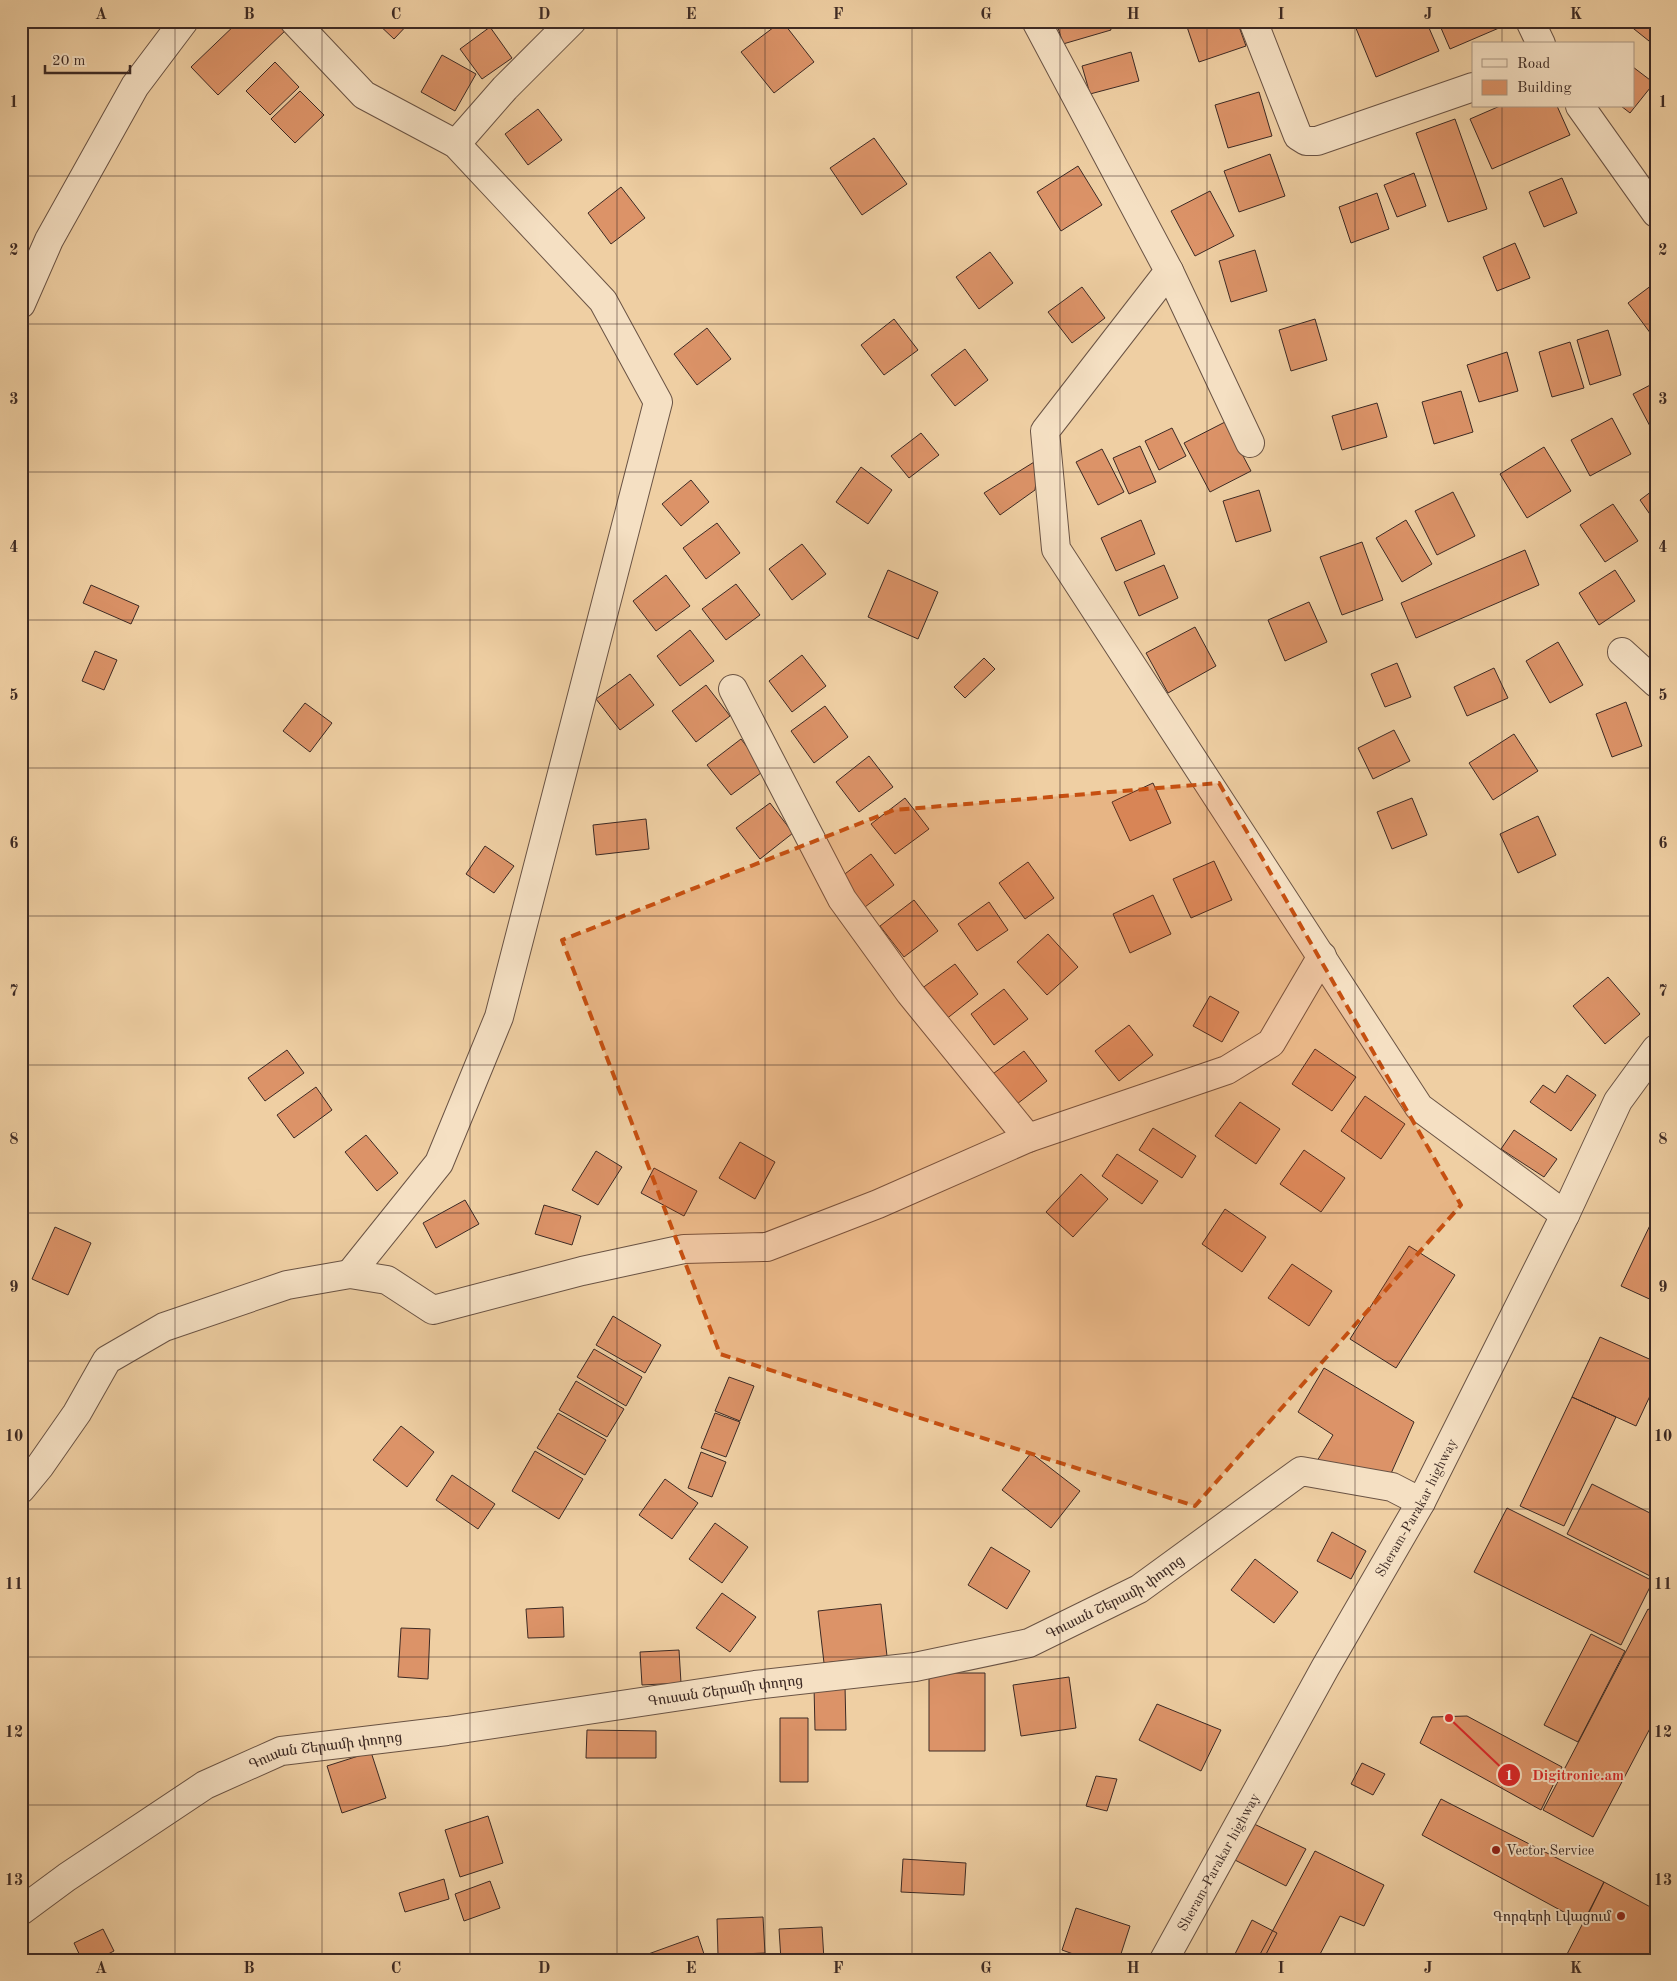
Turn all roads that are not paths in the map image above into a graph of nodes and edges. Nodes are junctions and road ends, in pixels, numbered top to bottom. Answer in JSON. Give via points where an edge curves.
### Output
{"nodes":[{"id":1,"x":184,"y":21,"type":"edge"},
{"id":2,"x":294,"y":21,"type":"edge"},
{"id":3,"x":572,"y":21,"type":"edge"},
{"id":4,"x":1036,"y":21,"type":"edge"},
{"id":5,"x":1253,"y":21,"type":"edge"},
{"id":6,"x":1530,"y":21,"type":"edge"},
{"id":7,"x":1539,"y":42,"type":"edge"},
{"id":8,"x":1472,"y":87,"type":"edge"},
{"id":9,"x":1582,"y":108,"type":"edge"},
{"id":10,"x":456,"y":144,"type":"junction"},
{"id":11,"x":1644,"y":178,"type":"edge"},
{"id":12,"x":1656,"y":214,"type":"edge"},
{"id":13,"x":1169,"y":271,"type":"junction"},
{"id":14,"x":21,"y":304,"type":"edge"},
{"id":15,"x":1250,"y":443,"type":"dead end"},
{"id":16,"x":1622,"y":652,"type":"dead end"},
{"id":17,"x":1656,"y":683,"type":"edge"},
{"id":18,"x":733,"y":689,"type":"dead end"},
{"id":19,"x":1322,"y":956,"type":"junction"},
{"id":20,"x":1656,"y":1049,"type":"edge"},
{"id":21,"x":1028,"y":1138,"type":"junction"},
{"id":22,"x":1565,"y":1215,"type":"junction"},
{"id":23,"x":350,"y":1274,"type":"junction"},
{"id":24,"x":21,"y":1489,"type":"edge"},
{"id":25,"x":1421,"y":1502,"type":"junction"},
{"id":26,"x":21,"y":1911,"type":"edge"},
{"id":27,"x":1164,"y":1960,"type":"edge"}],
"edges":[{"from":1,"to":14,"type":"street","via":[[135,86],[49,240]]},
{"from":2,"to":10,"type":"street","via":[[364,95]]},
{"from":3,"to":10,"type":"street","via":[[505,88]]},
{"from":4,"to":13,"type":"street"},
{"from":5,"to":8,"type":"street","via":[[1298,136],[1306,141],[1317,141]]},
{"from":6,"to":7,"type":"street"},
{"from":9,"to":11,"type":"street"},
{"from":10,"to":23,"type":"street","via":[[603,301],[658,402],[499,1017],[439,1163]]},
{"from":11,"to":12,"type":"street"},
{"from":13,"to":15,"type":"street"},
{"from":13,"to":19,"type":"street","via":[[1045,430],[1056,549]]},
{"from":16,"to":17,"type":"street"},
{"from":18,"to":21,"type":"street","via":[[842,899],[910,993]]},
{"from":19,"to":21,"type":"street","via":[[1271,1043],[1226,1070]]},
{"from":19,"to":22,"type":"street","via":[[1419,1107]]},
{"from":20,"to":22,"type":"street","name":"Sheram-Parakar highway","via":[[1618,1101]]},
{"from":21,"to":23,"type":"street","via":[[878,1204],[768,1247],[684,1249],[582,1271],[433,1310],[387,1280]]},
{"from":22,"to":25,"type":"street","name":"Sheram-Parakar highway"},
{"from":23,"to":24,"type":"street","via":[[287,1285],[164,1327],[107,1360],[77,1413]]},
{"from":25,"to":26,"type":"street","name":"Գուսան Շերամի փողոց","via":[[1392,1487],[1301,1471],[1140,1589],[1029,1643],[915,1667],[748,1686],[447,1731],[281,1751],[205,1785]]},
{"from":25,"to":27,"type":"street","name":"Sheram-Parakar highway"}]}
